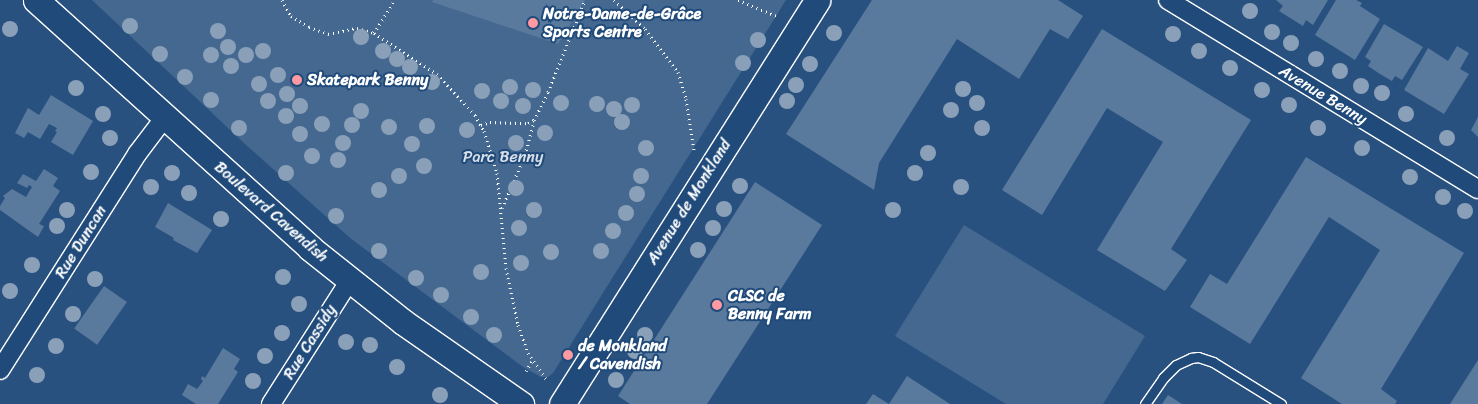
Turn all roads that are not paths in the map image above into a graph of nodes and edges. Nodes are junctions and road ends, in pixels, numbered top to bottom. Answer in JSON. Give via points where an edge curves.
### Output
{"nodes":[{"id":1,"x":36,"y":0,"type":"edge"},
{"id":2,"x":817,"y":0,"type":"edge"},
{"id":3,"x":1168,"y":0,"type":"edge"},
{"id":4,"x":165,"y":117,"type":"junction"},
{"id":5,"x":1478,"y":189,"type":"edge"},
{"id":6,"x":350,"y":280,"type":"junction"},
{"id":7,"x":0,"y":370,"type":"edge"},
{"id":8,"x":271,"y":404,"type":"edge"},
{"id":9,"x":521,"y":404,"type":"edge"},
{"id":10,"x":562,"y":404,"type":"edge"},
{"id":11,"x":1145,"y":404,"type":"edge"},
{"id":12,"x":1282,"y":404,"type":"edge"}],
"edges":[{"from":1,"to":4,"type":"main road","name":"Boulevard Cavendish"},
{"from":2,"to":10,"type":"main road","name":"Avenue de Monkland"},
{"from":3,"to":5,"type":"street","name":"Avenue Benny"},
{"from":4,"to":6,"type":"main road","name":"Boulevard Cavendish","via":[[287,228]]},
{"from":4,"to":7,"type":"street","name":"Rue Duncan","via":[[136,154]]},
{"from":6,"to":8,"type":"street","name":"Rue Cassidy"},
{"from":6,"to":9,"type":"main road","name":"Boulevard Cavendish","via":[[403,322]]},
{"from":11,"to":12,"type":"lane","via":[[1176,365],[1198,357],[1213,362]]}]}
